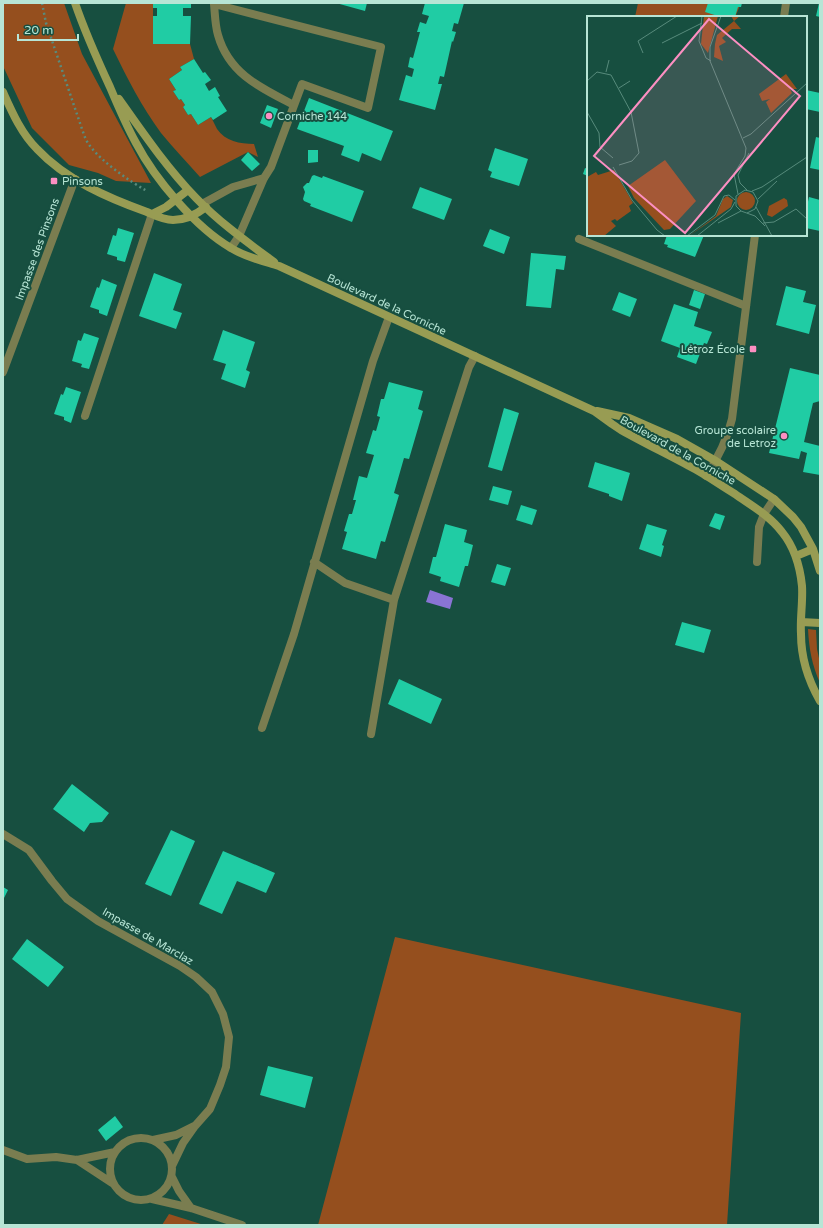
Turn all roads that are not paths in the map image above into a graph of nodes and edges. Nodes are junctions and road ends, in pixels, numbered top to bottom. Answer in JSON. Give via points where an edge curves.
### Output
{"nodes":[{"id":1,"x":75,"y":3,"type":"edge"},
{"id":2,"x":786,"y":3,"type":"edge"},
{"id":3,"x":784,"y":16,"type":"edge"},
{"id":4,"x":108,"y":84,"type":"junction"},
{"id":5,"x":3,"y":92,"type":"edge"},
{"id":6,"x":294,"y":105,"type":"junction"},
{"id":7,"x":264,"y":178,"type":"junction"},
{"id":8,"x":75,"y":179,"type":"junction"},
{"id":9,"x":188,"y":190,"type":"junction"},
{"id":10,"x":176,"y":200,"type":"junction"},
{"id":11,"x":204,"y":206,"type":"junction"},
{"id":12,"x":152,"y":214,"type":"junction"},
{"id":13,"x":191,"y":216,"type":"junction"},
{"id":14,"x":239,"y":236,"type":"junction"},
{"id":15,"x":755,"y":236,"type":"edge"},
{"id":16,"x":579,"y":240,"type":"dead end"},
{"id":17,"x":231,"y":248,"type":"junction"},
{"id":18,"x":279,"y":266,"type":"junction"},
{"id":19,"x":746,"y":306,"type":"junction"},
{"id":20,"x":389,"y":317,"type":"junction"},
{"id":21,"x":475,"y":356,"type":"junction"},
{"id":22,"x":3,"y":372,"type":"edge"},
{"id":23,"x":594,"y":411,"type":"junction"},
{"id":24,"x":85,"y":416,"type":"dead end"},
{"id":25,"x":716,"y":461,"type":"junction"},
{"id":26,"x":706,"y":476,"type":"junction"},
{"id":27,"x":774,"y":499,"type":"junction"},
{"id":28,"x":764,"y":514,"type":"junction"},
{"id":29,"x":816,"y":548,"type":"edge"},
{"id":30,"x":796,"y":556,"type":"junction"},
{"id":31,"x":314,"y":562,"type":"junction"},
{"id":32,"x":757,"y":562,"type":"dead end"},
{"id":33,"x":820,"y":571,"type":"edge"},
{"id":34,"x":394,"y":600,"type":"junction"},
{"id":35,"x":801,"y":622,"type":"junction"},
{"id":36,"x":820,"y":624,"type":"edge"},
{"id":37,"x":820,"y":701,"type":"edge"},
{"id":38,"x":262,"y":728,"type":"dead end"},
{"id":39,"x":371,"y":734,"type":"dead end"},
{"id":40,"x":3,"y":834,"type":"edge"},
{"id":41,"x":195,"y":1126,"type":"junction"},
{"id":42,"x":153,"y":1140,"type":"junction"},
{"id":43,"x":3,"y":1150,"type":"edge"},
{"id":44,"x":115,"y":1152,"type":"junction"},
{"id":45,"x":77,"y":1160,"type":"junction"},
{"id":46,"x":172,"y":1166,"type":"junction"},
{"id":47,"x":172,"y":1177,"type":"junction"},
{"id":48,"x":112,"y":1183,"type":"junction"},
{"id":49,"x":152,"y":1199,"type":"junction"},
{"id":50,"x":191,"y":1208,"type":"junction"},
{"id":51,"x":242,"y":1225,"type":"edge"}],
"edges":[{"from":1,"to":4,"type":"street","name":"Boulevard de la Corniche"},
{"from":2,"to":3,"type":"street"},
{"from":4,"to":9,"type":"street","name":"Boulevard de la Corniche"},
{"from":4,"to":10,"type":"street","name":"Boulevard de la Corniche","via":[[140,150]]},
{"from":5,"to":8,"type":"street","via":[[17,122],[36,148]]},
{"from":6,"to":6,"type":"street","via":[[302,84],[368,108],[381,47],[214,4],[217,33],[224,52],[235,67],[250,81]]},
{"from":6,"to":7,"type":"street","via":[[271,167]]},
{"from":7,"to":11,"type":"street","via":[[232,187]]},
{"from":7,"to":14,"type":"street"},
{"from":8,"to":12,"type":"street"},
{"from":8,"to":22,"type":"street","name":"Impasse des Pinsons"},
{"from":9,"to":10,"type":"street"},
{"from":9,"to":11,"type":"street","name":"Boulevard de la Corniche"},
{"from":10,"to":12,"type":"street"},
{"from":10,"to":13,"type":"street","name":"Boulevard de la Corniche"},
{"from":11,"to":13,"type":"street"},
{"from":11,"to":14,"type":"street","name":"Boulevard de la Corniche"},
{"from":12,"to":13,"type":"street","via":[[174,220]]},
{"from":12,"to":24,"type":"street"},
{"from":13,"to":17,"type":"street","name":"Boulevard de la Corniche"},
{"from":14,"to":17,"type":"street"},
{"from":14,"to":18,"type":"street","name":"Boulevard de la Corniche"},
{"from":15,"to":19,"type":"street"},
{"from":16,"to":19,"type":"street"},
{"from":17,"to":18,"type":"street","name":"Boulevard de la Corniche"},
{"from":18,"to":20,"type":"street","name":"Boulevard de la Corniche"},
{"from":19,"to":25,"type":"street","via":[[732,419],[728,436]]},
{"from":20,"to":21,"type":"street","name":"Boulevard de la Corniche"},
{"from":20,"to":31,"type":"street","via":[[373,361]]},
{"from":21,"to":23,"type":"street","name":"Boulevard de la Corniche"},
{"from":21,"to":34,"type":"street"},
{"from":23,"to":25,"type":"street","name":"Boulevard de la Corniche","via":[[636,421]]},
{"from":23,"to":26,"type":"street","name":"Boulevard de la Corniche","via":[[622,430]]},
{"from":25,"to":26,"type":"street"},
{"from":25,"to":27,"type":"street","name":"Boulevard de la Corniche"},
{"from":26,"to":28,"type":"street","name":"Boulevard de la Corniche"},
{"from":27,"to":28,"type":"street"},
{"from":27,"to":29,"type":"street","name":"Boulevard de la Corniche","via":[[793,517]]},
{"from":28,"to":30,"type":"street","name":"Boulevard de la Corniche","via":[[783,533]]},
{"from":28,"to":32,"type":"street","via":[[759,527]]},
{"from":29,"to":30,"type":"street"},
{"from":29,"to":33,"type":"street","name":"Boulevard de la Corniche"},
{"from":30,"to":35,"type":"street","name":"Boulevard de la Corniche","via":[[801,574]]},
{"from":31,"to":34,"type":"street","via":[[345,583]]},
{"from":31,"to":38,"type":"street","via":[[294,634]]},
{"from":34,"to":39,"type":"street"},
{"from":35,"to":36,"type":"street"},
{"from":35,"to":37,"type":"street","name":"Boulevard de la Corniche","via":[[804,662]]},
{"from":40,"to":41,"type":"street","name":"Impasse de Marclaz","via":[[29,850],[67,899],[98,921],[180,966],[212,992],[223,1014],[229,1037],[226,1067],[210,1109]]},
{"from":41,"to":42,"type":"street","name":"Impasse de Marclaz","via":[[176,1135]]},
{"from":41,"to":46,"type":"street","name":"Impasse de Marclaz"},
{"from":42,"to":44,"type":"street","name":"Impasse de Marclaz","via":[[132,1139],[122,1144]]},
{"from":42,"to":46,"type":"street","name":"Impasse de Marclaz","via":[[168,1153]]},
{"from":43,"to":45,"type":"street","name":"Impasse de Marclaz","via":[[27,1159],[56,1157]]},
{"from":44,"to":45,"type":"street","name":"Impasse de Marclaz"},
{"from":44,"to":48,"type":"street","via":[[110,1162],[109,1174]]},
{"from":45,"to":48,"type":"street","name":"Impasse de Marclaz"},
{"from":46,"to":47,"type":"street","name":"Impasse de Marclaz"},
{"from":47,"to":49,"type":"street","via":[[161,1194]]},
{"from":47,"to":50,"type":"street","name":"Impasse de Marclaz"},
{"from":48,"to":49,"type":"street","name":"Impasse de Marclaz","via":[[129,1199]]},
{"from":49,"to":50,"type":"street","name":"Impasse de Marclaz"},
{"from":50,"to":51,"type":"street","name":"Impasse de Marclaz"}]}
